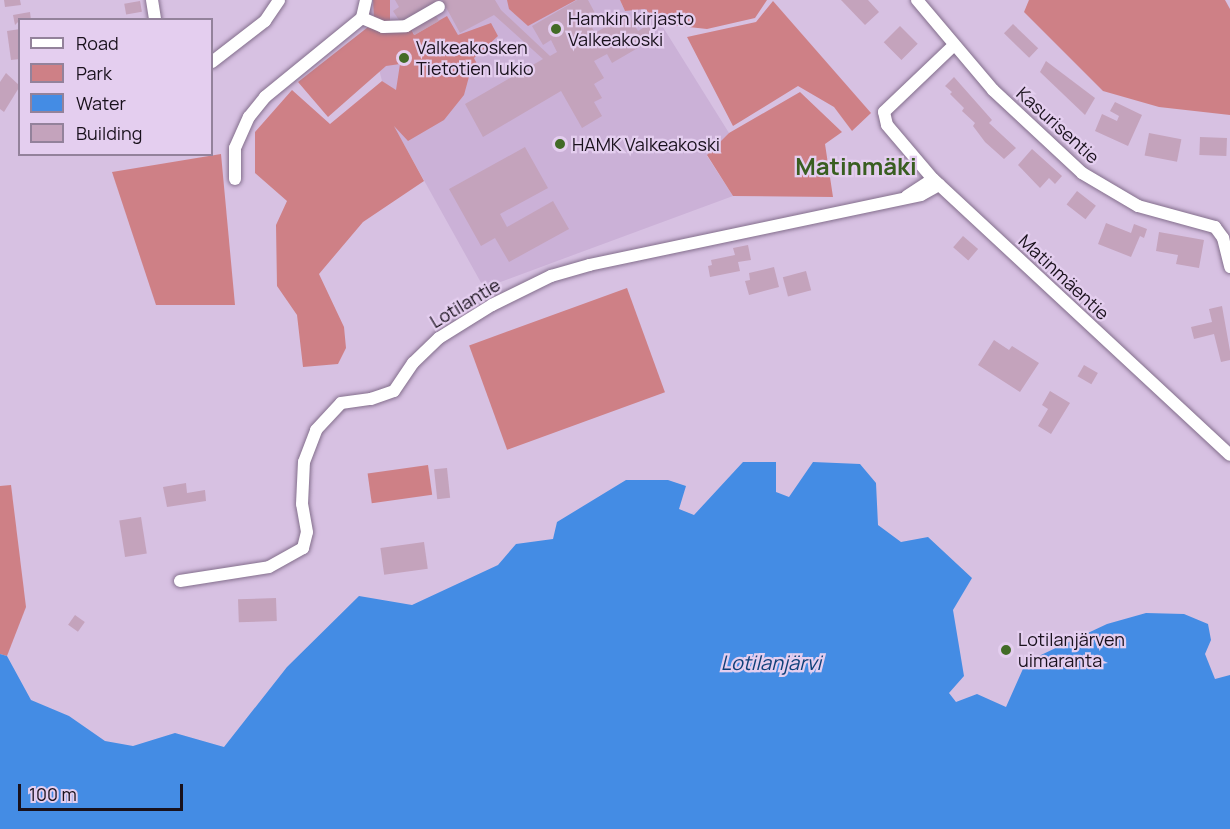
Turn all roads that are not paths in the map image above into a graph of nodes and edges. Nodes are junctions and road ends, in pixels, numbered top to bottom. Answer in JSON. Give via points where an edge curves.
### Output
{"nodes":[{"id":1,"x":152,"y":0,"type":"edge"},
{"id":2,"x":279,"y":0,"type":"edge"},
{"id":3,"x":366,"y":0,"type":"edge"},
{"id":4,"x":916,"y":0,"type":"edge"},
{"id":5,"x":439,"y":7,"type":"dead end"},
{"id":6,"x":154,"y":18,"type":"edge"},
{"id":7,"x":362,"y":18,"type":"junction"},
{"id":8,"x":952,"y":47,"type":"junction"},
{"id":9,"x":213,"y":61,"type":"edge"},
{"id":10,"x":236,"y":179,"type":"dead end"},
{"id":11,"x":936,"y":182,"type":"junction"},
{"id":12,"x":1230,"y":267,"type":"edge"},
{"id":13,"x":1230,"y":455,"type":"edge"},
{"id":14,"x":180,"y":581,"type":"dead end"}],
"edges":[{"from":1,"to":6,"type":"street"},
{"from":2,"to":9,"type":"street","via":[[265,21]]},
{"from":3,"to":7,"type":"street"},
{"from":4,"to":8,"type":"street","name":"Kasurisentie"},
{"from":5,"to":7,"type":"street","via":[[406,26],[382,27]]},
{"from":7,"to":10,"type":"street","via":[[265,97],[249,117],[235,148]]},
{"from":8,"to":11,"type":"street","name":"Matinmäentie","via":[[882,118]]},
{"from":8,"to":12,"type":"street","name":"Kasurisentie","via":[[993,90],[1099,186],[1138,206],[1210,225],[1223,238]]},
{"from":11,"to":13,"type":"street","name":"Matinmäentie"},
{"from":11,"to":14,"type":"street","name":"Lotilantie","via":[[932,192],[589,265],[551,276],[492,305],[439,338],[413,363],[394,391],[341,403],[316,430],[304,462],[302,504],[307,532],[303,548],[269,567]]}]}
